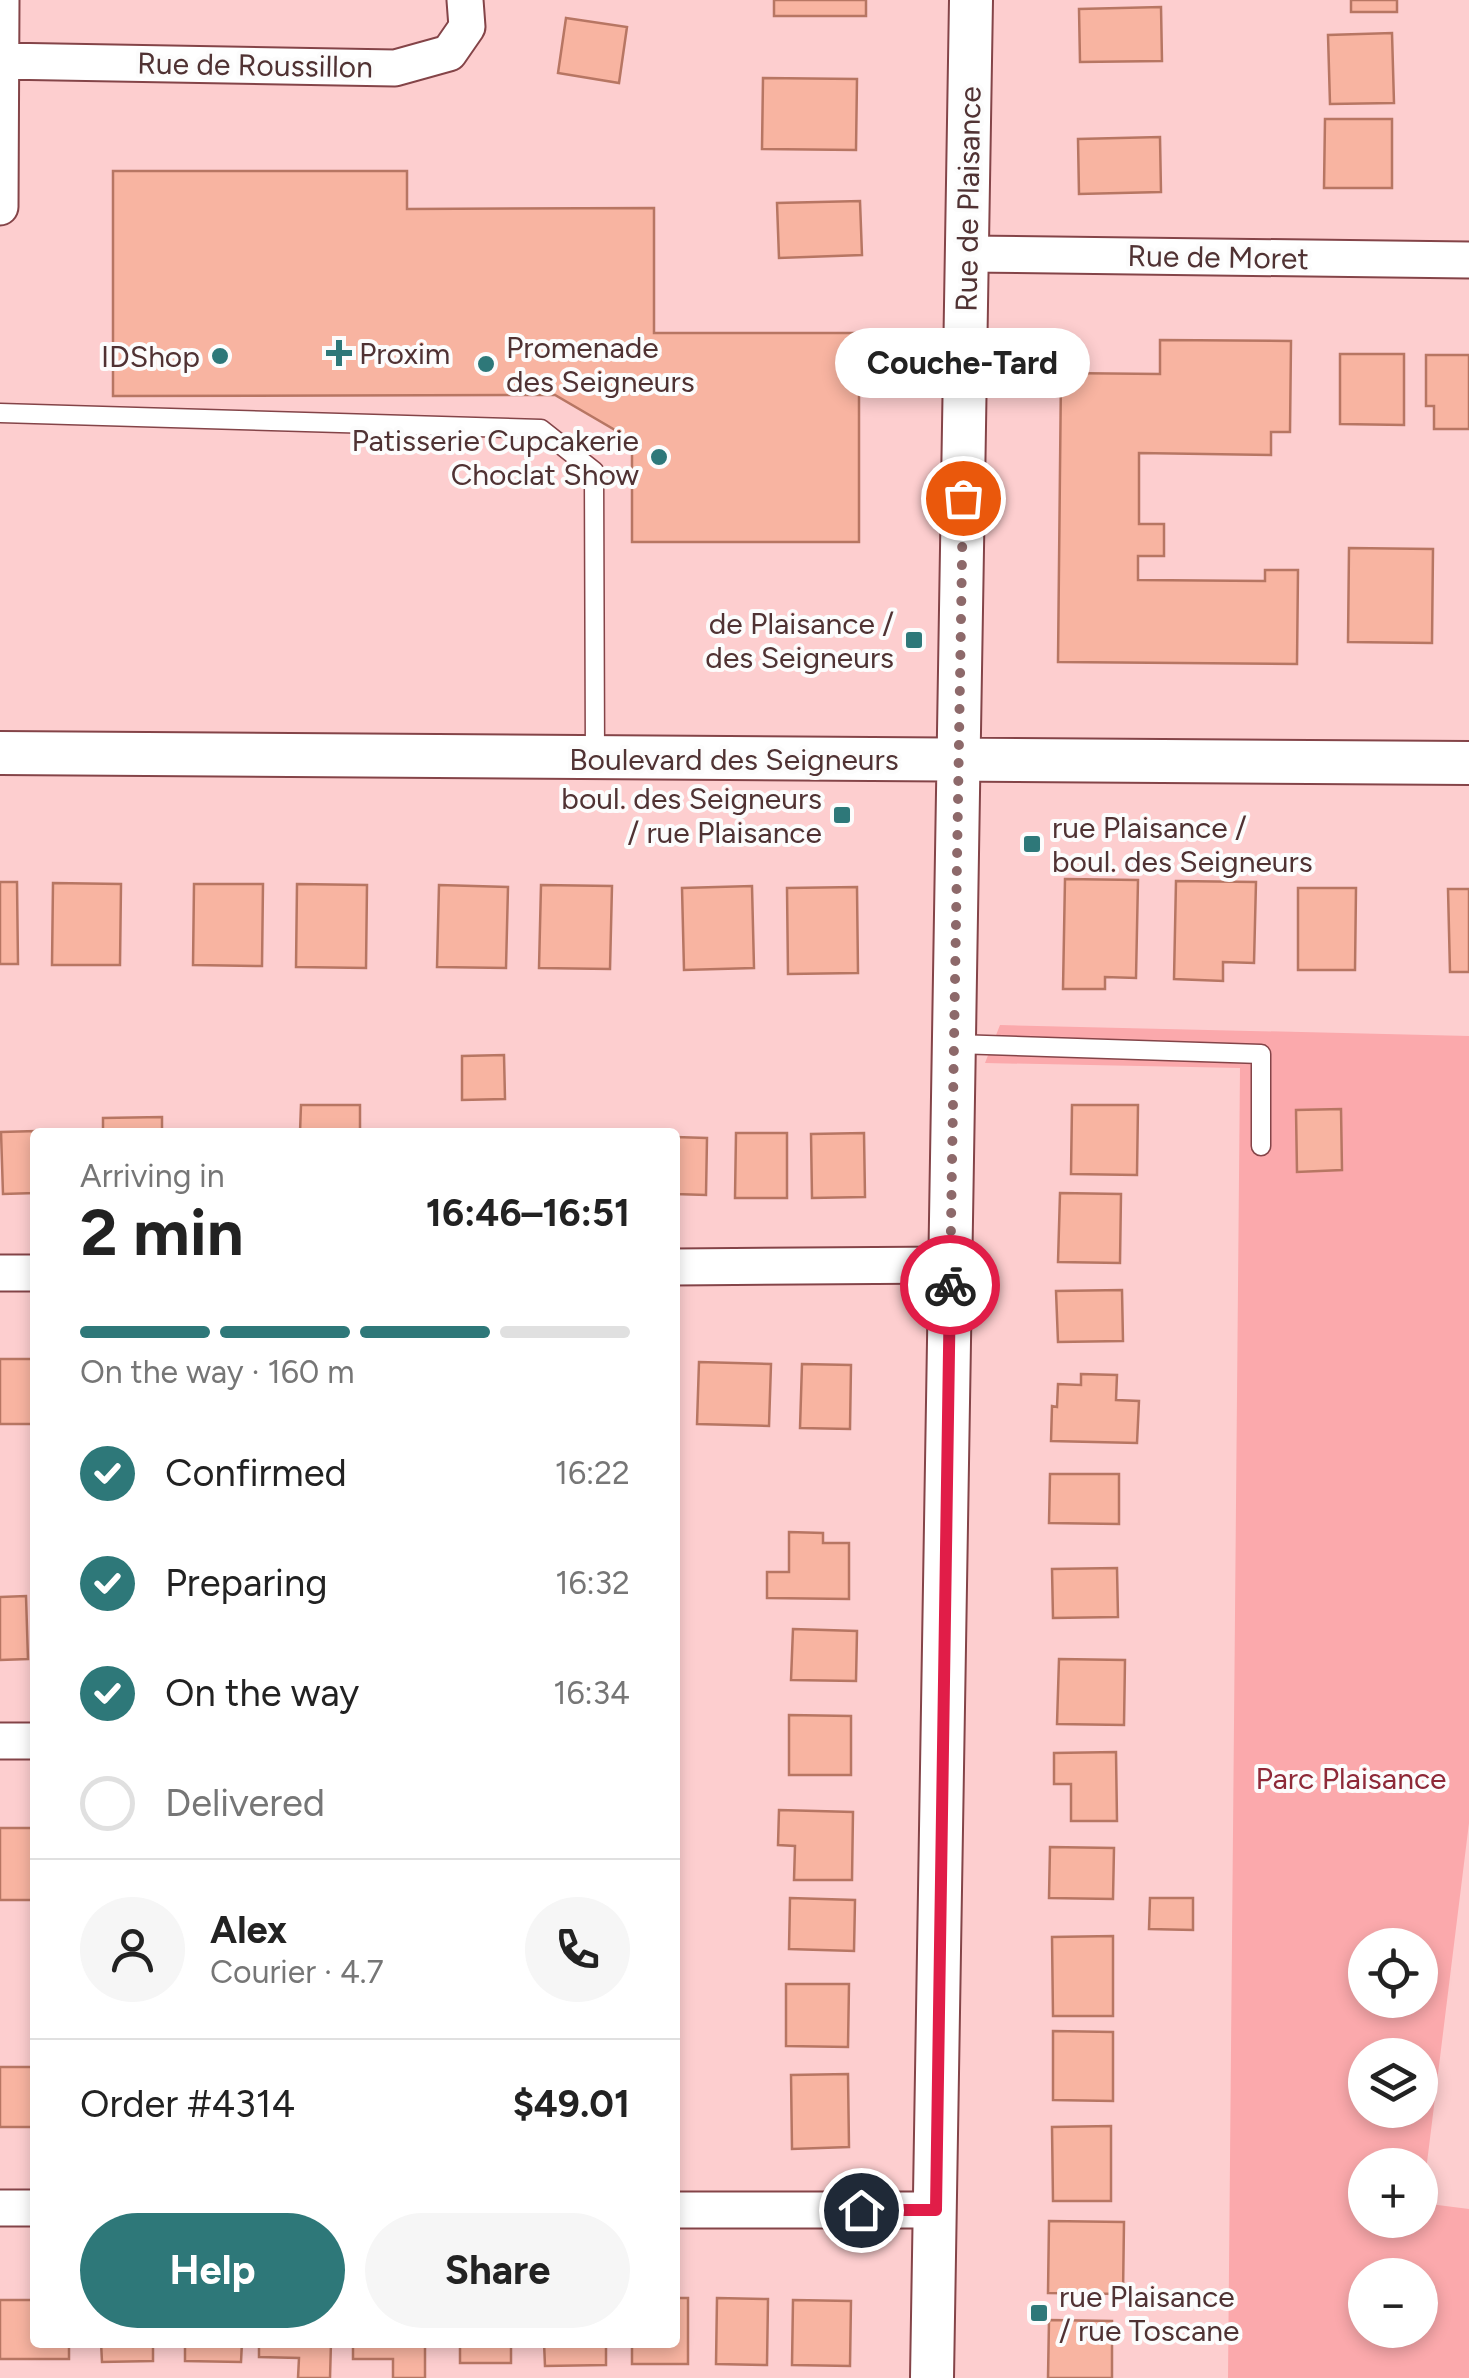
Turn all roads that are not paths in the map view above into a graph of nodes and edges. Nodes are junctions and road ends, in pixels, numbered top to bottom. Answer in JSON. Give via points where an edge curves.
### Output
{"nodes":[{"id":1,"x":1,"y":0,"type":"edge"},
{"id":2,"x":465,"y":0,"type":"edge"},
{"id":3,"x":971,"y":0,"type":"edge"},
{"id":4,"x":1,"y":62,"type":"edge"},
{"id":5,"x":0,"y":208,"type":"edge"},
{"id":6,"x":966,"y":254,"type":"junction"},
{"id":7,"x":1469,"y":260,"type":"edge"},
{"id":8,"x":0,"y":413,"type":"edge"},
{"id":9,"x":0,"y":753,"type":"edge"},
{"id":10,"x":595,"y":758,"type":"junction"},
{"id":11,"x":959,"y":761,"type":"junction"},
{"id":12,"x":1469,"y":763,"type":"edge"},
{"id":13,"x":954,"y":1044,"type":"junction"},
{"id":14,"x":1261,"y":1146,"type":"dead end"},
{"id":15,"x":951,"y":1265,"type":"junction"},
{"id":16,"x":680,"y":1268,"type":"edge"},
{"id":17,"x":30,"y":1272,"type":"edge"},
{"id":18,"x":0,"y":1273,"type":"edge"},
{"id":19,"x":0,"y":1741,"type":"edge"},
{"id":20,"x":30,"y":1741,"type":"edge"},
{"id":21,"x":0,"y":2208,"type":"edge"},
{"id":22,"x":30,"y":2208,"type":"edge"},
{"id":23,"x":680,"y":2210,"type":"edge"},
{"id":24,"x":936,"y":2210,"type":"junction"},
{"id":25,"x":932,"y":2378,"type":"edge"}],
"edges":[{"from":1,"to":4,"type":"street"},
{"from":2,"to":4,"type":"street","name":"Rue de Roussillon","via":[[467,26],[450,52],[395,68]]},
{"from":3,"to":6,"type":"street","name":"Rue de Plaisance"},
{"from":4,"to":5,"type":"street"},
{"from":6,"to":7,"type":"street","name":"Rue de Moret"},
{"from":6,"to":11,"type":"street","name":"Rue de Plaisance"},
{"from":8,"to":10,"type":"lane","via":[[541,429],[594,471]]},
{"from":9,"to":10,"type":"street","name":"Boulevard des Seigneurs"},
{"from":10,"to":11,"type":"street","name":"Boulevard des Seigneurs"},
{"from":11,"to":12,"type":"street","name":"Boulevard des Seigneurs"},
{"from":11,"to":13,"type":"street","name":"Rue de Plaisance"},
{"from":13,"to":14,"type":"lane","via":[[1261,1054]]},
{"from":13,"to":15,"type":"street","name":"Rue de Plaisance"},
{"from":15,"to":16,"type":"street"},
{"from":15,"to":24,"type":"street","name":"Rue de Plaisance"},
{"from":17,"to":18,"type":"street"},
{"from":19,"to":20,"type":"street"},
{"from":21,"to":22,"type":"street"},
{"from":23,"to":24,"type":"street"},
{"from":24,"to":25,"type":"street","name":"Rue de Plaisance"}]}
